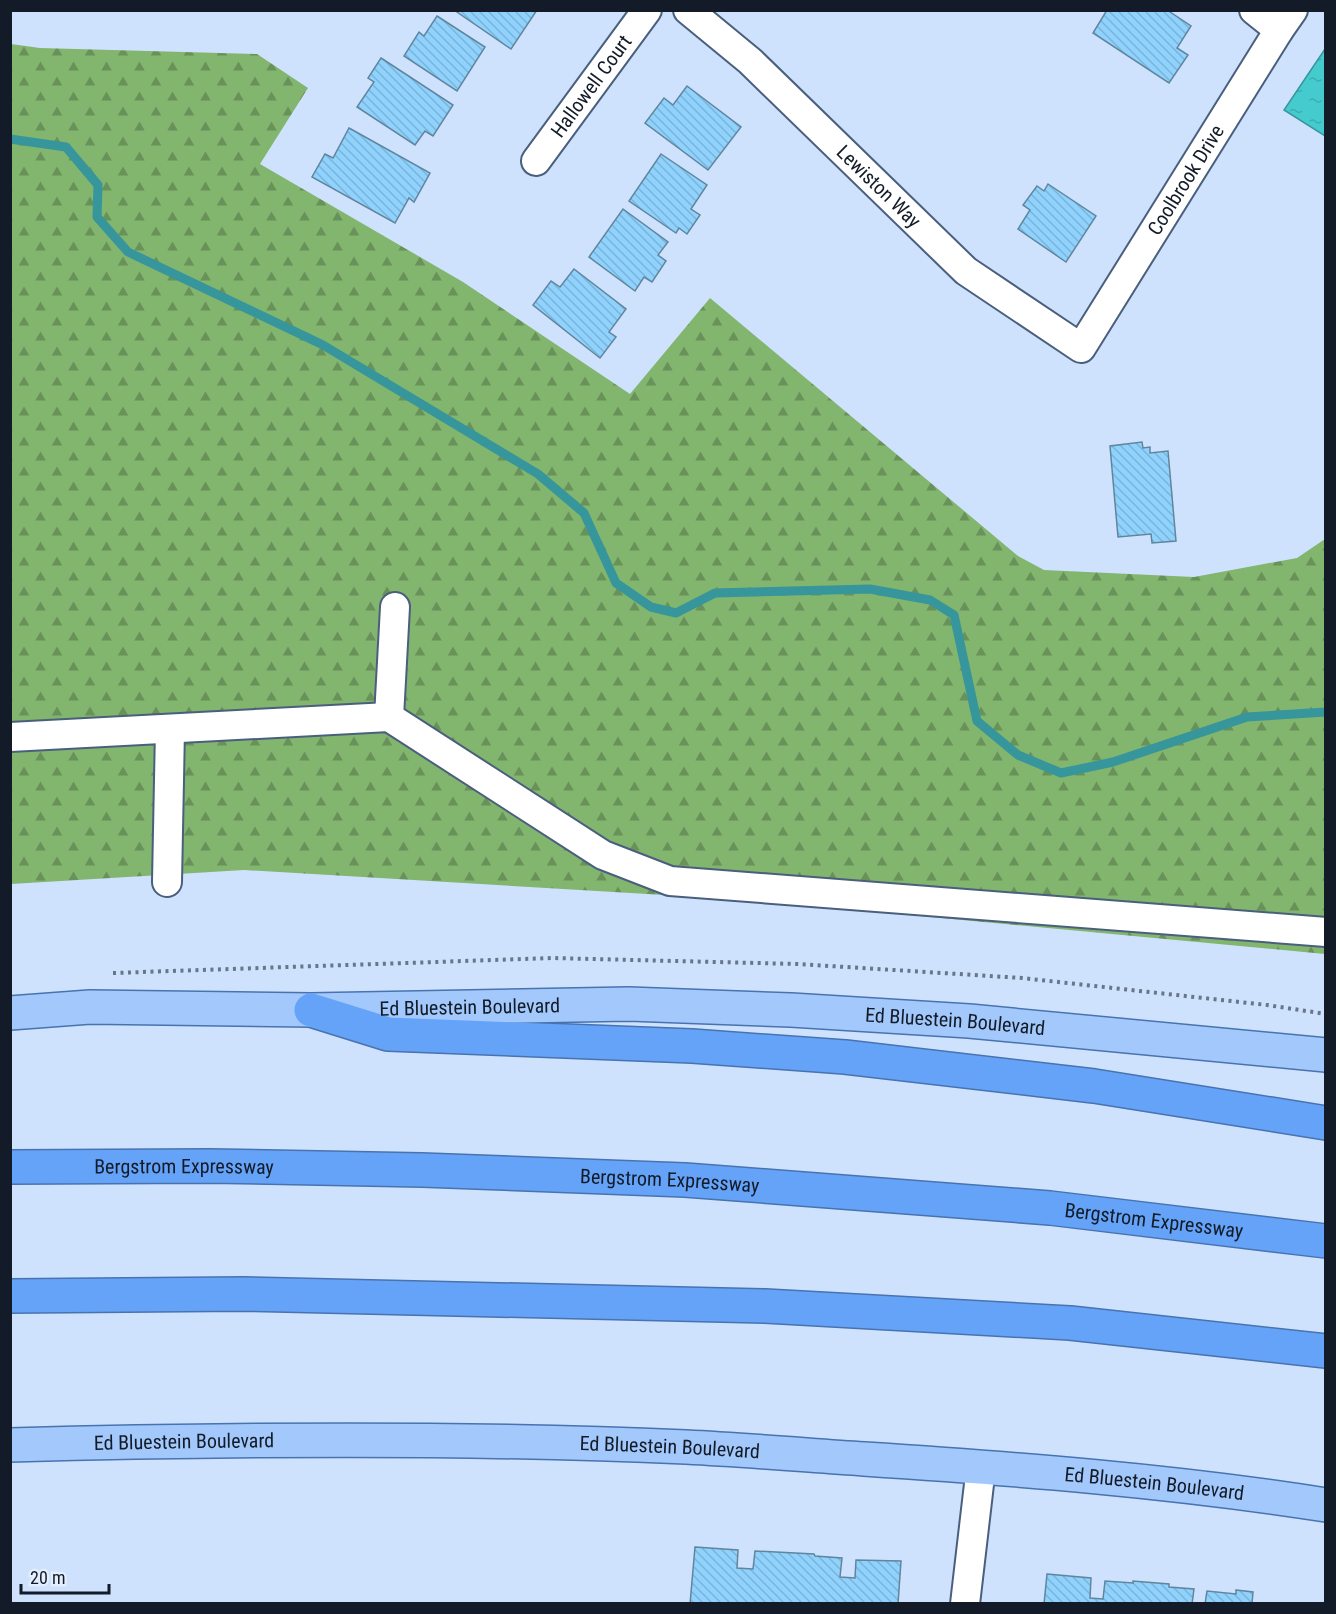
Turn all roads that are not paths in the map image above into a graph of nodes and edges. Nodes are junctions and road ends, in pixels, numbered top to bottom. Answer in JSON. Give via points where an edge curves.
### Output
{"nodes":[{"id":1,"x":647,"y":10,"type":"edge"},
{"id":2,"x":688,"y":10,"type":"edge"},
{"id":3,"x":1254,"y":10,"type":"edge"},
{"id":4,"x":1286,"y":20,"type":"edge"},
{"id":5,"x":536,"y":161,"type":"dead end"},
{"id":6,"x":1081,"y":348,"type":"joint"},
{"id":7,"x":395,"y":607,"type":"dead end"},
{"id":8,"x":389,"y":717,"type":"junction"},
{"id":9,"x":170,"y":729,"type":"junction"},
{"id":10,"x":10,"y":737,"type":"edge"},
{"id":11,"x":167,"y":882,"type":"dead end"},
{"id":12,"x":1326,"y":932,"type":"edge"},
{"id":13,"x":311,"y":1010,"type":"junction"},
{"id":14,"x":10,"y":1013,"type":"edge"},
{"id":15,"x":1326,"y":1055,"type":"edge"},
{"id":16,"x":1326,"y":1123,"type":"edge"},
{"id":17,"x":10,"y":1167,"type":"edge"},
{"id":18,"x":1326,"y":1241,"type":"edge"},
{"id":19,"x":10,"y":1296,"type":"edge"},
{"id":20,"x":1326,"y":1351,"type":"edge"},
{"id":21,"x":10,"y":1446,"type":"edge"},
{"id":22,"x":981,"y":1467,"type":"junction"},
{"id":23,"x":1326,"y":1505,"type":"edge"},
{"id":24,"x":966,"y":1604,"type":"edge"}],
"edges":[{"from":1,"to":5,"type":"street","name":"Hallowell Court"},
{"from":2,"to":6,"type":"street","name":"Lewiston Way","via":[[750,61],[966,271]]},
{"from":3,"to":4,"type":"street"},
{"from":4,"to":6,"type":"street","name":"Coolbrook Drive"},
{"from":7,"to":8,"type":"street"},
{"from":8,"to":9,"type":"street"},
{"from":8,"to":12,"type":"street","via":[[603,855],[670,881]]},
{"from":9,"to":10,"type":"street"},
{"from":9,"to":11,"type":"street"},
{"from":13,"to":14,"type":"main road","name":"Ed Bluestein Boulevard","via":[[90,1007]]},
{"from":13,"to":15,"type":"main road","name":"Ed Bluestein Boulevard","via":[[629,1004],[791,1011],[969,1021]]},
{"from":13,"to":16,"type":"highway","via":[[388,1034],[692,1046],[845,1057],[1094,1086]]},
{"from":17,"to":18,"type":"highway","name":"Bergstrom Expressway","via":[[423,1170],[685,1180],[1050,1208]]},
{"from":19,"to":20,"type":"highway","via":[[243,1294],[765,1306],[1070,1323]]},
{"from":21,"to":22,"type":"main road","name":"Ed Bluestein Boulevard","via":[[199,1440],[418,1440],[687,1447]]},
{"from":22,"to":23,"type":"main road","name":"Ed Bluestein Boulevard","via":[[1257,1494]]},
{"from":22,"to":24,"type":"street"}]}
